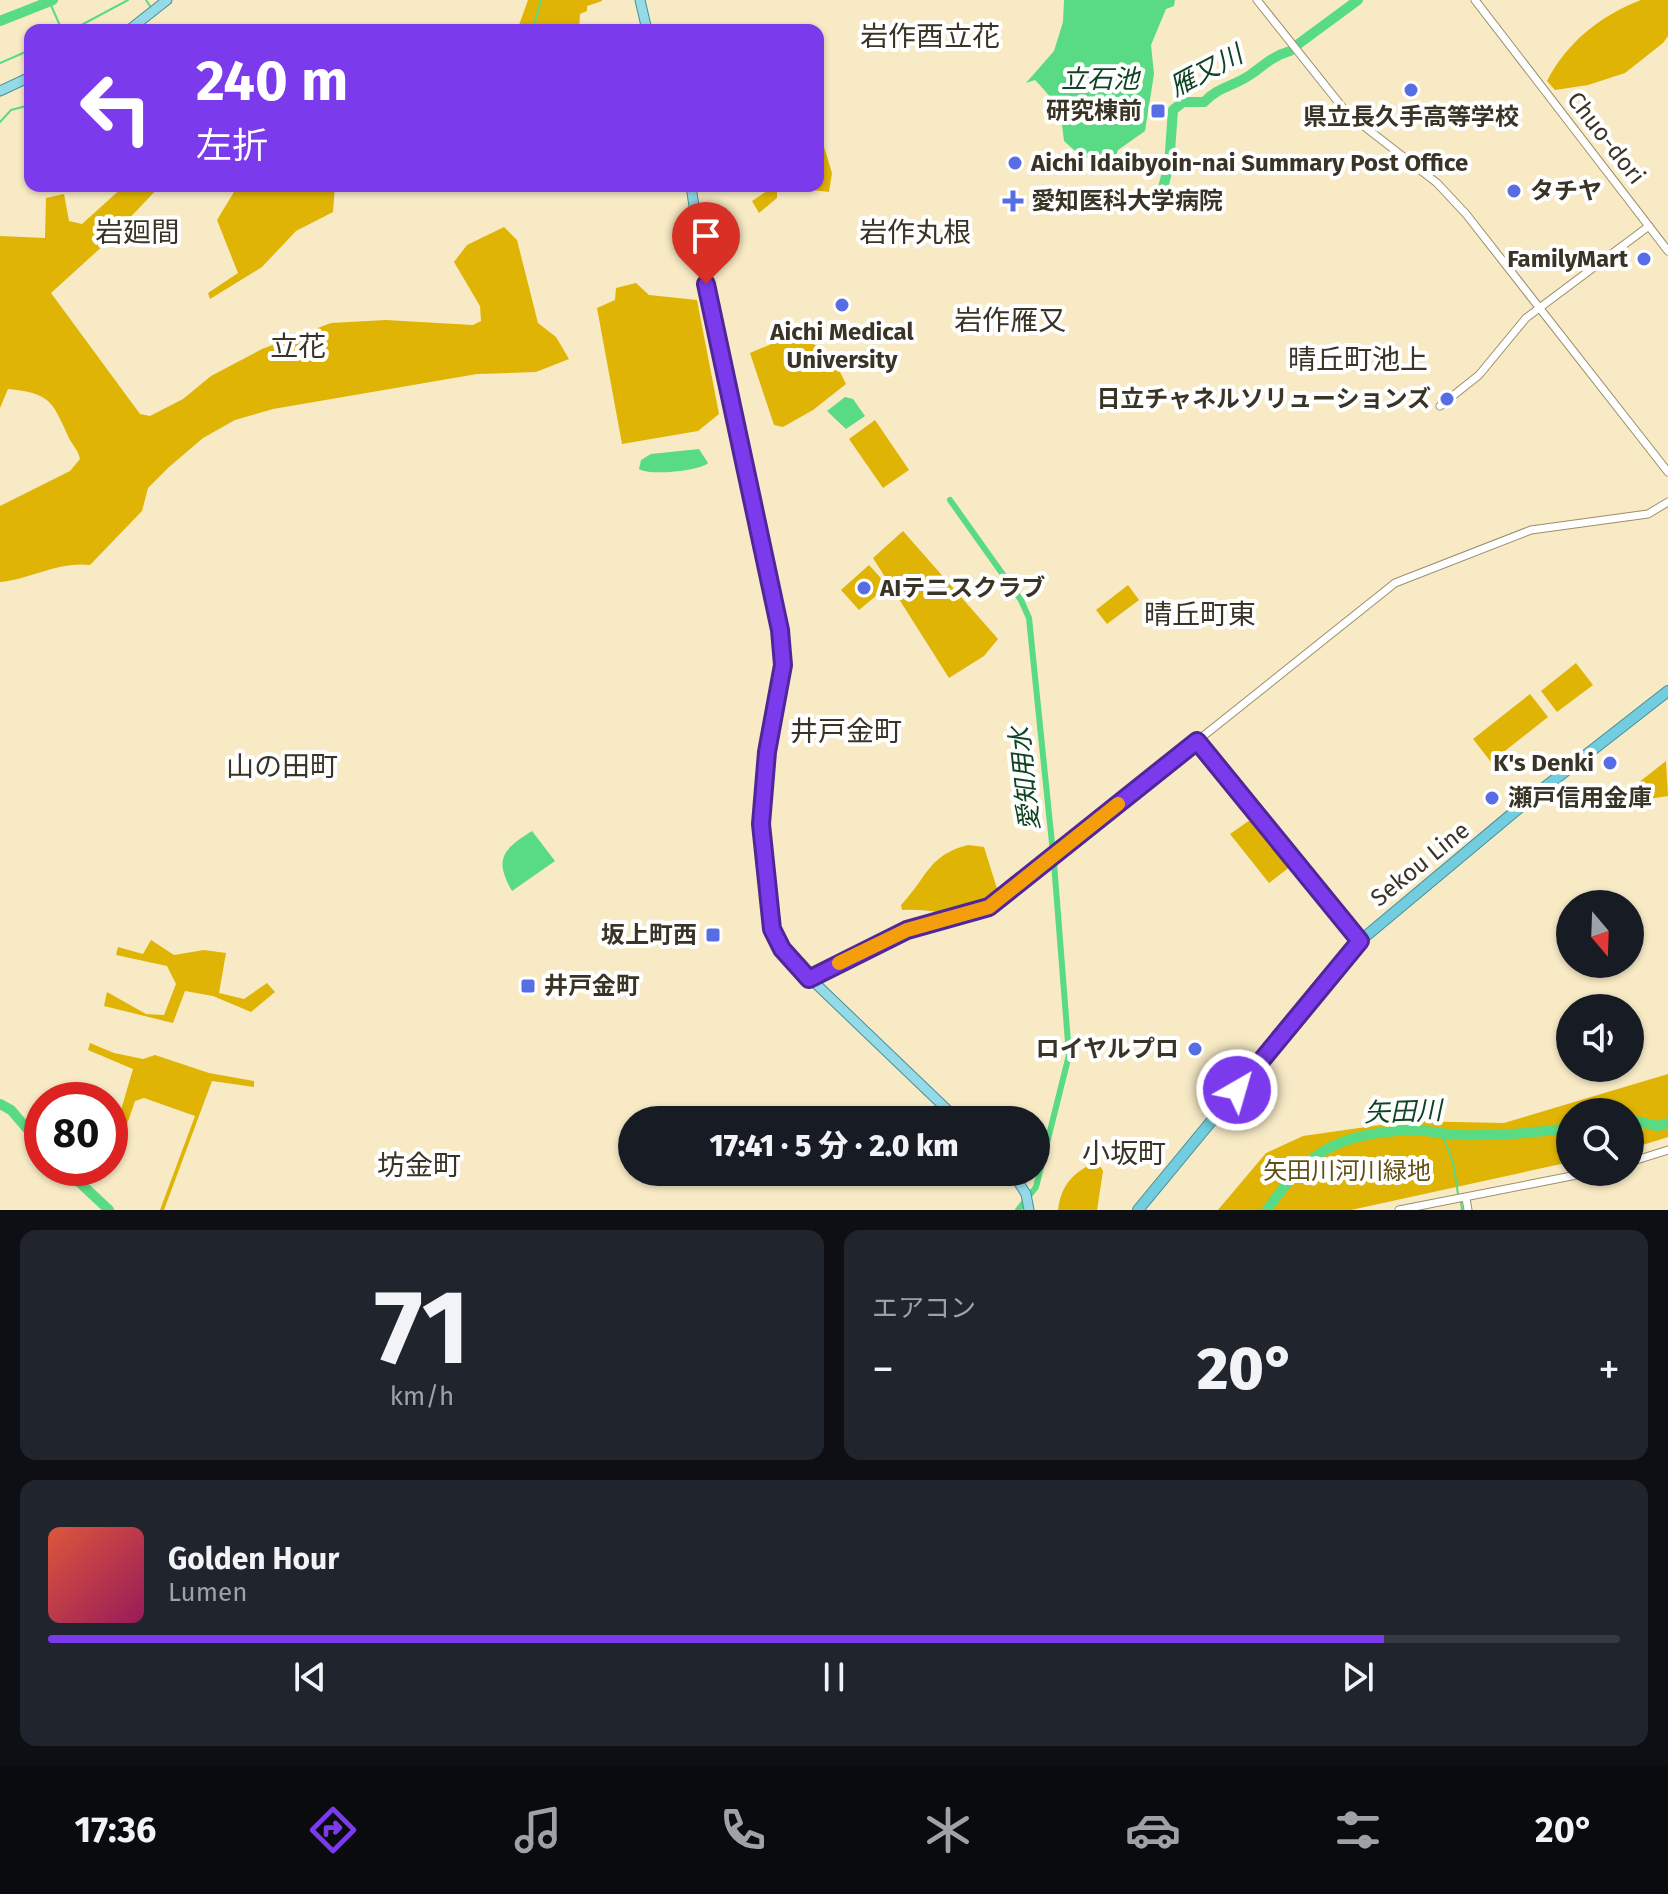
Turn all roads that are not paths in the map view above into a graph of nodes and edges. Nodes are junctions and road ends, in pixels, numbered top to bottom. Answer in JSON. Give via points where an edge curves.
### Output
{"nodes":[{"id":1,"x":167,"y":0,"type":"edge"},
{"id":2,"x":640,"y":0,"type":"edge"},
{"id":3,"x":1257,"y":0,"type":"edge"},
{"id":4,"x":1475,"y":0,"type":"edge"},
{"id":5,"x":137,"y":24,"type":"edge"},
{"id":6,"x":646,"y":24,"type":"edge"},
{"id":7,"x":24,"y":80,"type":"edge"},
{"id":8,"x":0,"y":91,"type":"edge"},
{"id":9,"x":692,"y":192,"type":"edge"},
{"id":10,"x":1649,"y":226,"type":"junction"},
{"id":11,"x":1668,"y":251,"type":"edge"},
{"id":12,"x":1541,"y":308,"type":"junction"},
{"id":13,"x":1440,"y":406,"type":"dead end"},
{"id":14,"x":1668,"y":472,"type":"edge"},
{"id":15,"x":1668,"y":502,"type":"edge"},
{"id":16,"x":1668,"y":691,"type":"edge"},
{"id":17,"x":1197,"y":741,"type":"junction"},
{"id":18,"x":1360,"y":941,"type":"junction"},
{"id":19,"x":809,"y":979,"type":"junction"},
{"id":20,"x":943,"y":1106,"type":"edge"},
{"id":21,"x":1668,"y":1150,"type":"edge"},
{"id":22,"x":1644,"y":1158,"type":"edge"},
{"id":23,"x":1556,"y":1179,"type":"edge"},
{"id":24,"x":1021,"y":1186,"type":"edge"},
{"id":25,"x":1466,"y":1198,"type":"junction"},
{"id":26,"x":1029,"y":1210,"type":"edge"},
{"id":27,"x":1138,"y":1210,"type":"edge"},
{"id":28,"x":1399,"y":1210,"type":"edge"},
{"id":29,"x":1468,"y":1210,"type":"edge"}],
"edges":[{"from":1,"to":5,"type":"main road"},
{"from":2,"to":6,"type":"main road"},
{"from":3,"to":12,"type":"street","via":[[1347,113],[1450,195]]},
{"from":4,"to":10,"type":"street","name":"Chuo-dori"},
{"from":7,"to":8,"type":"main road"},
{"from":9,"to":19,"type":"main road","via":[[780,630],[783,665],[760,810],[772,929]]},
{"from":10,"to":11,"type":"street","name":"Chuo-dori"},
{"from":10,"to":12,"type":"street"},
{"from":12,"to":13,"type":"street","via":[[1512,331],[1479,375]]},
{"from":12,"to":14,"type":"street"},
{"from":15,"to":17,"type":"street","via":[[1648,514],[1531,530],[1395,583]]},
{"from":16,"to":18,"type":"highway","name":"Sekou Line"},
{"from":17,"to":18,"type":"street"},
{"from":17,"to":19,"type":"street","via":[[989,907],[907,930]]},
{"from":18,"to":27,"type":"highway","name":"Sekou Line"},
{"from":19,"to":20,"type":"main road"},
{"from":21,"to":22,"type":"street"},
{"from":23,"to":25,"type":"street"},
{"from":24,"to":26,"type":"main road"},
{"from":25,"to":28,"type":"street"},
{"from":25,"to":29,"type":"street"}]}
